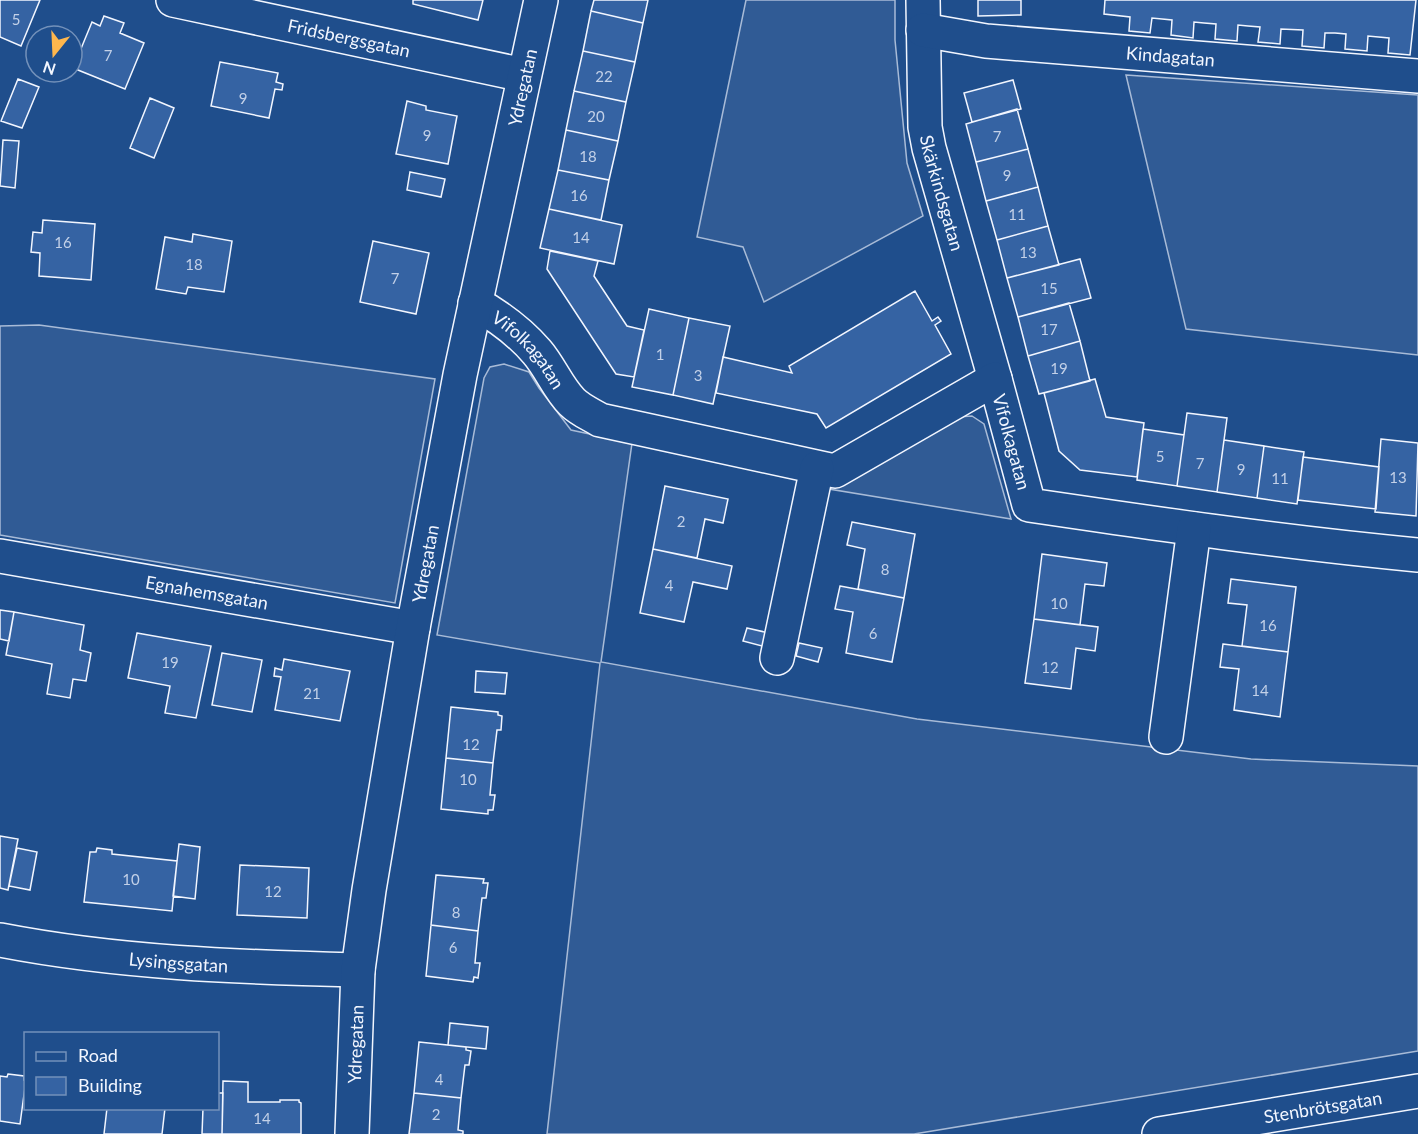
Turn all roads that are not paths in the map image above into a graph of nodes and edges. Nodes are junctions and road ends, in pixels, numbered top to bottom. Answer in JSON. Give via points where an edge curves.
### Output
{"nodes":[{"id":1,"x":173,"y":0,"type":"edge"},
{"id":2,"x":541,"y":0,"type":"edge"},
{"id":3,"x":923,"y":15,"type":"edge"},
{"id":4,"x":525,"y":75,"type":"junction"},
{"id":5,"x":1418,"y":76,"type":"edge"},
{"id":6,"x":475,"y":303,"type":"junction"},
{"id":7,"x":995,"y":379,"type":"junction"},
{"id":8,"x":817,"y":468,"type":"junction"},
{"id":9,"x":1194,"y":529,"type":"junction"},
{"id":10,"x":1418,"y":555,"type":"edge"},
{"id":11,"x":0,"y":556,"type":"edge"},
{"id":12,"x":413,"y":628,"type":"junction"},
{"id":13,"x":777,"y":658,"type":"dead end"},
{"id":14,"x":1166,"y":737,"type":"dead end"},
{"id":15,"x":0,"y":940,"type":"edge"},
{"id":16,"x":358,"y":970,"type":"junction"},
{"id":17,"x":1418,"y":1091,"type":"edge"},
{"id":18,"x":352,"y":1134,"type":"edge"},
{"id":19,"x":1159,"y":1134,"type":"edge"}],
"edges":[{"from":1,"to":4,"type":"street","name":"Fridsbergsgatan"},
{"from":2,"to":4,"type":"street","name":"Ydregatan"},
{"from":3,"to":5,"type":"street","name":"Kindagatan","via":[[986,41]]},
{"from":3,"to":7,"type":"street","name":"Skärkindsgatan","via":[[925,127],[929,148]]},
{"from":4,"to":6,"type":"street","name":"Ydregatan"},
{"from":6,"to":8,"type":"street","name":"Vifolkagatan","via":[[503,319],[526,339],[571,401],[600,420]]},
{"from":6,"to":12,"type":"street","name":"Ydregatan"},
{"from":7,"to":8,"type":"street","name":"Vifolkagatan","via":[[835,471]]},
{"from":7,"to":9,"type":"street","name":"Vifolkagatan","via":[[1029,505]]},
{"from":8,"to":13,"type":"street"},
{"from":9,"to":10,"type":"street","name":"Vifolkagatan"},
{"from":9,"to":14,"type":"street"},
{"from":11,"to":12,"type":"street","name":"Egnahemsgatan"},
{"from":12,"to":16,"type":"street","name":"Ydregatan"},
{"from":15,"to":16,"type":"street","name":"Lysingsgatan","via":[[122,958],[226,967]]},
{"from":16,"to":18,"type":"street","name":"Ydregatan"},
{"from":17,"to":19,"type":"street","name":"Stenbrötsgatan"}]}
